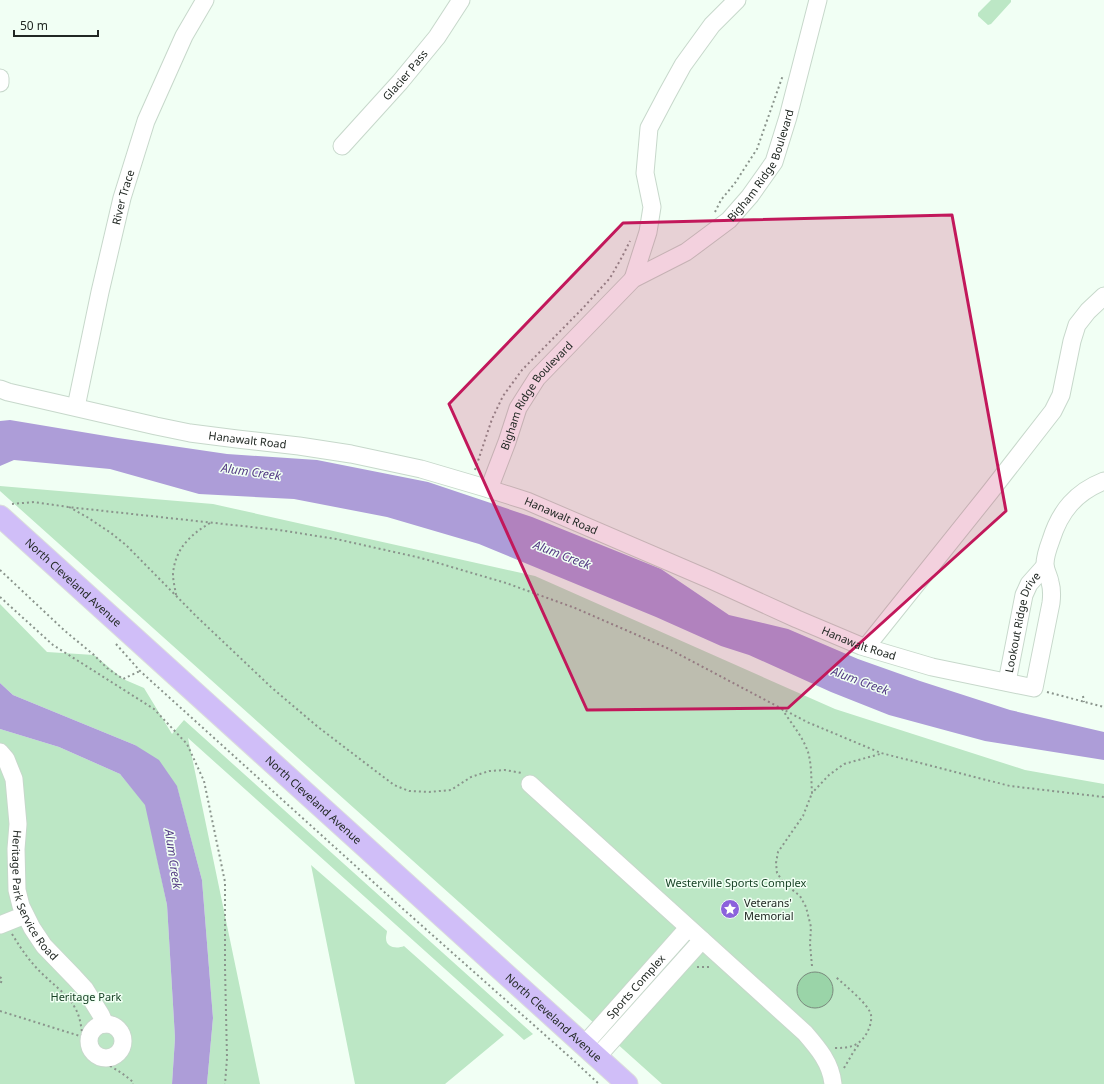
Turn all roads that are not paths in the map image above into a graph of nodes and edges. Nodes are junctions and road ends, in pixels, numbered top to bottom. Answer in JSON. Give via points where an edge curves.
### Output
{"nodes":[{"id":1,"x":205,"y":0,"type":"edge"},
{"id":2,"x":461,"y":0,"type":"edge"},
{"id":3,"x":737,"y":0,"type":"edge"},
{"id":4,"x":818,"y":0,"type":"edge"},
{"id":5,"x":0,"y":78,"type":"edge"},
{"id":6,"x":0,"y":83,"type":"edge"},
{"id":7,"x":342,"y":146,"type":"dead end"},
{"id":8,"x":642,"y":251,"type":"junction"},
{"id":9,"x":659,"y":266,"type":"junction"},
{"id":10,"x":633,"y":279,"type":"junction"},
{"id":11,"x":1104,"y":296,"type":"edge"},
{"id":12,"x":0,"y":389,"type":"edge"},
{"id":13,"x":76,"y":407,"type":"junction"},
{"id":14,"x":1104,"y":480,"type":"edge"},
{"id":15,"x":489,"y":489,"type":"junction"},
{"id":16,"x":6,"y":510,"type":"edge"},
{"id":17,"x":1045,"y":566,"type":"junction"},
{"id":18,"x":866,"y":647,"type":"junction"},
{"id":19,"x":1007,"y":682,"type":"junction"},
{"id":20,"x":1034,"y":688,"type":"joint"},
{"id":21,"x":0,"y":752,"type":"edge"},
{"id":22,"x":527,"y":779,"type":"road end"},
{"id":23,"x":25,"y":915,"type":"junction"},
{"id":24,"x":3,"y":924,"type":"edge"},
{"id":25,"x":688,"y":928,"type":"junction"},
{"id":26,"x":702,"y":940,"type":"junction"},
{"id":27,"x":105,"y":1024,"type":"dead end"},
{"id":28,"x":590,"y":1051,"type":"junction"},
{"id":29,"x":838,"y":1078,"type":"edge"},
{"id":30,"x":627,"y":1084,"type":"edge"}],
"edges":[{"from":1,"to":13,"type":"street","name":"River Trace","via":[[184,36],[144,128],[122,198]]},
{"from":2,"to":7,"type":"street","name":"Glacier Pass","via":[[437,37]]},
{"from":3,"to":8,"type":"street","name":"Bigham Ridge Boulevard","via":[[712,25],[683,65],[650,128],[645,173],[652,207]]},
{"from":4,"to":9,"type":"street","name":"Bigham Ridge Boulevard","via":[[774,162],[730,220],[686,252]]},
{"from":5,"to":6,"type":"street"},
{"from":8,"to":9,"type":"street","via":[[650,261]]},
{"from":8,"to":10,"type":"street","name":"Bigham Ridge Boulevard"},
{"from":9,"to":10,"type":"street","name":"Bigham Ridge Boulevard"},
{"from":10,"to":15,"type":"street","name":"Bigham Ridge Boulevard","via":[[537,378],[518,408]]},
{"from":11,"to":18,"type":"street","via":[[1077,325],[1061,395],[1053,410]]},
{"from":12,"to":13,"type":"street","name":"Hanawalt Road"},
{"from":13,"to":15,"type":"street","name":"Hanawalt Road","via":[[190,433],[351,454],[421,469]]},
{"from":14,"to":17,"type":"street","name":"Lookout Ridge Drive","via":[[1087,489],[1068,505],[1054,530]]},
{"from":15,"to":18,"type":"street","name":"Hanawalt Road","via":[[527,501]]},
{"from":16,"to":28,"type":"main road","name":"North Cleveland Avenue","via":[[114,631]]},
{"from":17,"to":19,"type":"street","name":"Lookout Ridge Drive","via":[[1029,584],[1024,595]]},
{"from":17,"to":20,"type":"street","name":"Lookout Ridge Drive","via":[[1052,592]]},
{"from":18,"to":19,"type":"street","name":"Hanawalt Road","via":[[932,667]]},
{"from":19,"to":20,"type":"street","name":"Hanawalt Road"},
{"from":21,"to":23,"type":"street","name":"Heritage Park Service Road","via":[[14,778],[18,824],[17,890]]},
{"from":22,"to":25,"type":"street"},
{"from":23,"to":24,"type":"street"},
{"from":23,"to":27,"type":"street","name":"Heritage Park Service Road","via":[[44,946],[85,989]]},
{"from":25,"to":26,"type":"street"},
{"from":25,"to":28,"type":"street","name":"Sports Complex"},
{"from":26,"to":28,"type":"street","name":"Sports Complex"},
{"from":26,"to":29,"type":"street","via":[[805,1033],[826,1060],[833,1080]]},
{"from":28,"to":30,"type":"main road","name":"North Cleveland Avenue"}]}
